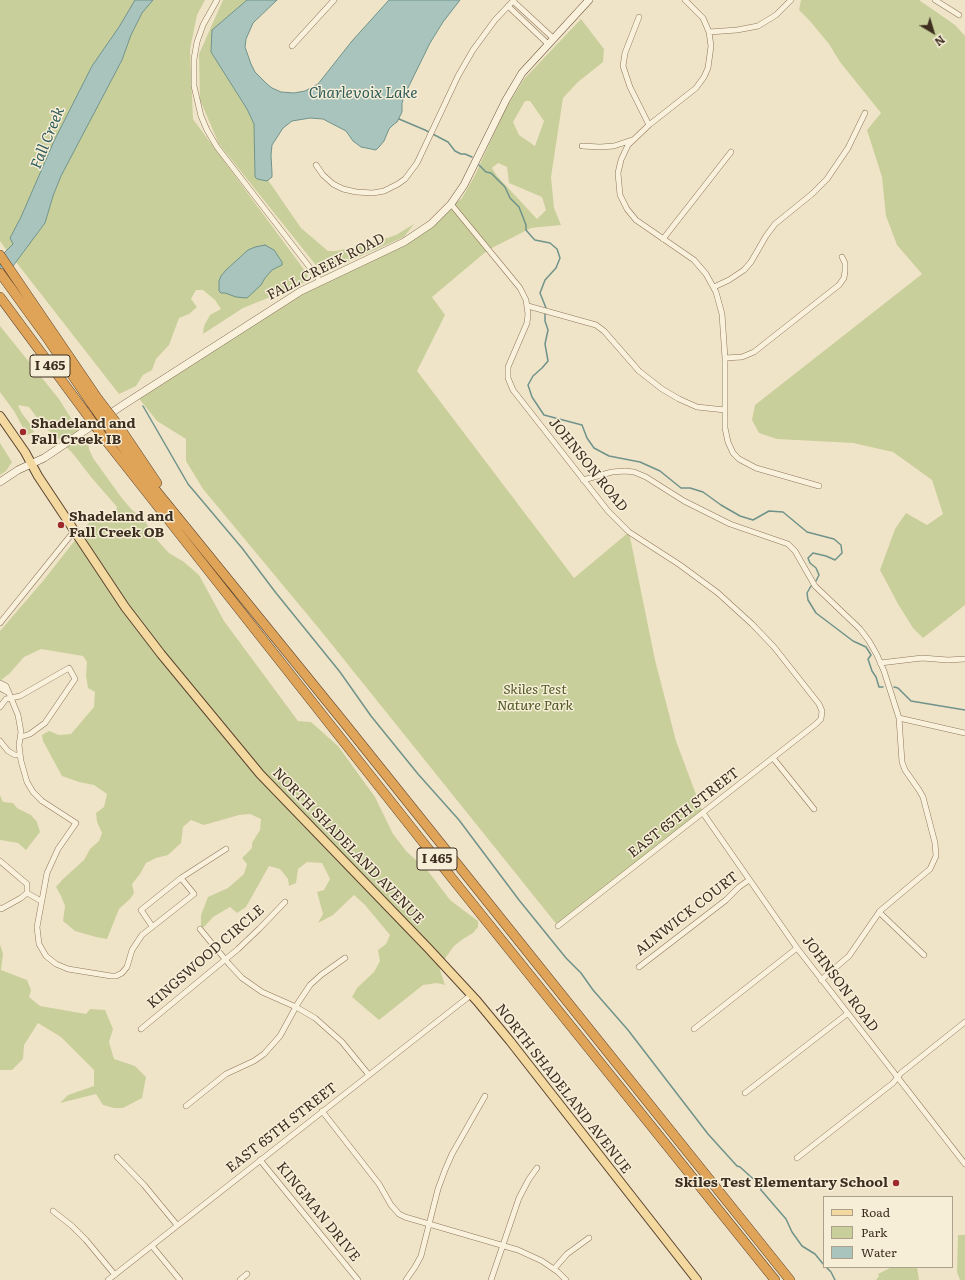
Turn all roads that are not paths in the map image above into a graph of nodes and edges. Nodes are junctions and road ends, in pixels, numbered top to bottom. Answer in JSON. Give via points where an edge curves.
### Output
{"nodes":[{"id":1,"x":218,"y":0,"type":"edge"},
{"id":2,"x":334,"y":0,"type":"edge"},
{"id":3,"x":589,"y":0,"type":"edge"},
{"id":4,"x":686,"y":0,"type":"edge"},
{"id":5,"x":791,"y":0,"type":"edge"},
{"id":6,"x":935,"y":0,"type":"edge"},
{"id":7,"x":511,"y":2,"type":"edge"},
{"id":8,"x":959,"y":15,"type":"dead end"},
{"id":9,"x":639,"y":17,"type":"dead end"},
{"id":10,"x":709,"y":32,"type":"junction"},
{"id":11,"x":550,"y":41,"type":"junction"},
{"id":12,"x":292,"y":46,"type":"dead end"},
{"id":13,"x":865,"y":113,"type":"dead end"},
{"id":14,"x":649,"y":125,"type":"junction"},
{"id":15,"x":633,"y":140,"type":"junction"},
{"id":16,"x":582,"y":146,"type":"dead end"},
{"id":17,"x":731,"y":152,"type":"dead end"},
{"id":18,"x":316,"y":165,"type":"dead end"},
{"id":19,"x":451,"y":204,"type":"junction"},
{"id":20,"x":663,"y":239,"type":"junction"},
{"id":21,"x":0,"y":255,"type":"edge"},
{"id":22,"x":842,"y":257,"type":"dead end"},
{"id":23,"x":0,"y":265,"type":"edge"},
{"id":24,"x":0,"y":273,"type":"edge"},
{"id":25,"x":321,"y":282,"type":"junction"},
{"id":26,"x":714,"y":287,"type":"junction"},
{"id":27,"x":0,"y":297,"type":"edge"},
{"id":28,"x":27,"y":301,"type":"junction"},
{"id":29,"x":528,"y":306,"type":"junction"},
{"id":30,"x":725,"y":358,"type":"junction"},
{"id":31,"x":95,"y":401,"type":"junction"},
{"id":32,"x":725,"y":410,"type":"junction"},
{"id":33,"x":0,"y":416,"type":"edge"},
{"id":34,"x":106,"y":433,"type":"junction"},
{"id":35,"x":32,"y":464,"type":"junction"},
{"id":36,"x":583,"y":480,"type":"junction"},
{"id":37,"x":0,"y":482,"type":"edge"},
{"id":38,"x":819,"y":486,"type":"dead end"},
{"id":39,"x":180,"y":518,"type":"junction"},
{"id":40,"x":75,"y":530,"type":"junction"},
{"id":41,"x":0,"y":622,"type":"edge"},
{"id":42,"x":965,"y":659,"type":"edge"},
{"id":43,"x":880,"y":663,"type":"junction"},
{"id":44,"x":0,"y":683,"type":"edge"},
{"id":45,"x":0,"y":688,"type":"edge"},
{"id":46,"x":11,"y":696,"type":"junction"},
{"id":47,"x":0,"y":707,"type":"edge"},
{"id":48,"x":822,"y":716,"type":"joint"},
{"id":49,"x":899,"y":718,"type":"junction"},
{"id":50,"x":965,"y":733,"type":"edge"},
{"id":51,"x":21,"y":737,"type":"junction"},
{"id":52,"x":0,"y":741,"type":"edge"},
{"id":53,"x":20,"y":755,"type":"junction"},
{"id":54,"x":773,"y":758,"type":"junction"},
{"id":55,"x":814,"y":809,"type":"dead end"},
{"id":56,"x":703,"y":813,"type":"junction"},
{"id":57,"x":226,"y":849,"type":"dead end"},
{"id":58,"x":0,"y":861,"type":"edge"},
{"id":59,"x":181,"y":878,"type":"junction"},
{"id":60,"x":749,"y":880,"type":"junction"},
{"id":61,"x":27,"y":893,"type":"junction"},
{"id":62,"x":41,"y":901,"type":"junction"},
{"id":63,"x":285,"y":902,"type":"dead end"},
{"id":64,"x":0,"y":908,"type":"edge"},
{"id":65,"x":879,"y":912,"type":"junction"},
{"id":66,"x":152,"y":926,"type":"junction"},
{"id":67,"x":558,"y":926,"type":"dead end"},
{"id":68,"x":200,"y":929,"type":"dead end"},
{"id":69,"x":797,"y":948,"type":"junction"},
{"id":70,"x":924,"y":954,"type":"dead end"},
{"id":71,"x":345,"y":958,"type":"dead end"},
{"id":72,"x":225,"y":960,"type":"junction"},
{"id":73,"x":639,"y":967,"type":"dead end"},
{"id":74,"x":821,"y":980,"type":"junction"},
{"id":75,"x":471,"y":995,"type":"junction"},
{"id":76,"x":296,"y":1007,"type":"junction"},
{"id":77,"x":847,"y":1014,"type":"junction"},
{"id":78,"x":965,"y":1022,"type":"edge"},
{"id":79,"x":141,"y":1029,"type":"dead end"},
{"id":80,"x":694,"y":1029,"type":"dead end"},
{"id":81,"x":369,"y":1075,"type":"junction"},
{"id":82,"x":897,"y":1078,"type":"junction"},
{"id":83,"x":745,"y":1093,"type":"dead end"},
{"id":84,"x":485,"y":1096,"type":"dead end"},
{"id":85,"x":186,"y":1106,"type":"dead end"},
{"id":86,"x":322,"y":1111,"type":"junction"},
{"id":87,"x":117,"y":1157,"type":"dead end"},
{"id":88,"x":797,"y":1158,"type":"dead end"},
{"id":89,"x":260,"y":1160,"type":"junction"},
{"id":90,"x":965,"y":1164,"type":"edge"},
{"id":91,"x":537,"y":1168,"type":"dead end"},
{"id":92,"x":53,"y":1211,"type":"dead end"},
{"id":93,"x":430,"y":1224,"type":"junction"},
{"id":94,"x":177,"y":1225,"type":"junction"},
{"id":95,"x":589,"y":1238,"type":"dead end"},
{"id":96,"x":503,"y":1245,"type":"junction"},
{"id":97,"x":152,"y":1246,"type":"junction"},
{"id":98,"x":554,"y":1269,"type":"junction"},
{"id":99,"x":247,"y":1274,"type":"dead end"},
{"id":100,"x":115,"y":1275,"type":"junction"},
{"id":101,"x":108,"y":1280,"type":"edge"},
{"id":102,"x":180,"y":1280,"type":"edge"},
{"id":103,"x":240,"y":1280,"type":"edge"},
{"id":104,"x":358,"y":1280,"type":"edge"},
{"id":105,"x":406,"y":1280,"type":"edge"},
{"id":106,"x":491,"y":1280,"type":"edge"},
{"id":107,"x":566,"y":1280,"type":"edge"},
{"id":108,"x":697,"y":1280,"type":"edge"},
{"id":109,"x":775,"y":1280,"type":"edge"},
{"id":110,"x":790,"y":1280,"type":"edge"}],
"edges":[{"from":1,"to":25,"type":"street","via":[[203,25],[194,59],[194,86],[201,116],[220,150]]},
{"from":2,"to":12,"type":"street"},
{"from":3,"to":11,"type":"main road","name":"FALL CREEK ROAD"},
{"from":4,"to":10,"type":"street","via":[[702,18]]},
{"from":5,"to":10,"type":"street","via":[[776,15],[758,26],[744,30]]},
{"from":6,"to":8,"type":"street"},
{"from":7,"to":11,"type":"street"},
{"from":7,"to":18,"type":"street","via":[[473,50],[417,163],[405,179],[375,193],[360,193],[343,189],[326,178]]},
{"from":9,"to":14,"type":"street","via":[[625,53],[623,66]]},
{"from":10,"to":14,"type":"street","via":[[711,56],[702,81]]},
{"from":11,"to":19,"type":"main road","name":"FALL CREEK ROAD","via":[[515,83],[470,174]]},
{"from":13,"to":26,"type":"street","via":[[846,153],[827,179],[775,224],[744,270]]},
{"from":14,"to":15,"type":"street"},
{"from":15,"to":16,"type":"street","via":[[614,146]]},
{"from":15,"to":20,"type":"street","via":[[624,152],[619,167],[620,195],[633,217]]},
{"from":17,"to":20,"type":"street"},
{"from":19,"to":25,"type":"main road","name":"FALL CREEK ROAD","via":[[414,236]]},
{"from":19,"to":29,"type":"street","via":[[521,290]]},
{"from":20,"to":26,"type":"street","via":[[694,260]]},
{"from":21,"to":28,"type":"highway"},
{"from":22,"to":30,"type":"street","via":[[845,271],[840,285],[754,352],[742,357]]},
{"from":23,"to":28,"type":"highway"},
{"from":24,"to":28,"type":"highway","number":"I 465"},
{"from":25,"to":35,"type":"main road","name":"FALL CREEK ROAD","via":[[301,291]]},
{"from":26,"to":30,"type":"street","via":[[722,314]]},
{"from":27,"to":34,"type":"highway","number":"I 465","bridge":true,"via":[[88,416]]},
{"from":28,"to":31,"type":"highway","number":"I 465"},
{"from":28,"to":31,"type":"highway","via":[[47,324]]},
{"from":29,"to":32,"type":"street","via":[[596,325],[639,371],[668,392],[697,407]]},
{"from":29,"to":36,"type":"street","name":"JOHNSON ROAD","via":[[527,323],[509,365],[509,383]]},
{"from":30,"to":32,"type":"street"},
{"from":31,"to":34,"type":"highway","number":"I 465","bridge":true},
{"from":31,"to":39,"type":"highway","bridge":true,"via":[[118,425]]},
{"from":32,"to":38,"type":"street","via":[[726,437],[731,451],[739,459],[760,470]]},
{"from":33,"to":35,"type":"main road","name":"NORTH SHADELAND AVENUE"},
{"from":34,"to":39,"type":"highway","number":"I 465"},
{"from":34,"to":109,"type":"highway","number":"I 465","via":[[422,841]]},
{"from":35,"to":37,"type":"main road","name":"FALL CREEK ROAD"},
{"from":35,"to":40,"type":"main road","name":"NORTH SHADELAND AVENUE"},
{"from":36,"to":43,"type":"street","via":[[616,471],[634,472],[730,524],[788,544],[795,551],[815,586],[863,633]]},
{"from":36,"to":48,"type":"street","name":"JOHNSON ROAD","via":[[621,525],[712,588],[759,630],[819,704]]},
{"from":39,"to":110,"type":"highway","number":"I 465"},
{"from":40,"to":41,"type":"street"},
{"from":40,"to":75,"type":"main road","name":"NORTH SHADELAND AVENUE","via":[[146,636],[250,762]]},
{"from":42,"to":43,"type":"street","via":[[922,658]]},
{"from":43,"to":49,"type":"street"},
{"from":44,"to":46,"type":"street","via":[[6,686]]},
{"from":45,"to":46,"type":"street"},
{"from":46,"to":47,"type":"street"},
{"from":46,"to":51,"type":"street","via":[[18,715]]},
{"from":46,"to":51,"type":"street","via":[[20,696],[69,668],[75,679],[45,723]]},
{"from":48,"to":54,"type":"street","name":"EAST 65TH STREET","via":[[816,724]]},
{"from":49,"to":50,"type":"street"},
{"from":49,"to":65,"type":"street","via":[[902,762],[923,798],[936,845],[936,856],[930,869]]},
{"from":51,"to":53,"type":"street"},
{"from":52,"to":53,"type":"street","via":[[8,751]]},
{"from":53,"to":62,"type":"street","via":[[24,774],[33,792],[45,804],[76,823],[58,849],[46,873]]},
{"from":54,"to":55,"type":"street"},
{"from":54,"to":56,"type":"street","name":"EAST 65TH STREET"},
{"from":56,"to":60,"type":"street","name":"JOHNSON ROAD"},
{"from":56,"to":67,"type":"street","name":"EAST 65TH STREET"},
{"from":57,"to":59,"type":"street"},
{"from":58,"to":61,"type":"street","via":[[28,884]]},
{"from":59,"to":66,"type":"street","via":[[141,910]]},
{"from":59,"to":66,"type":"street","via":[[194,894]]},
{"from":60,"to":69,"type":"street","name":"JOHNSON ROAD"},
{"from":60,"to":73,"type":"street","name":"ALNWICK COURT"},
{"from":61,"to":62,"type":"street"},
{"from":61,"to":64,"type":"street"},
{"from":62,"to":66,"type":"street","via":[[37,934],[39,944],[46,956],[66,968],[116,976],[124,972],[134,946]]},
{"from":63,"to":72,"type":"street","name":"KINGSWOOD CIRCLE"},
{"from":65,"to":70,"type":"street"},
{"from":65,"to":74,"type":"street","via":[[849,956]]},
{"from":68,"to":72,"type":"street"},
{"from":69,"to":74,"type":"street","name":"JOHNSON ROAD"},
{"from":69,"to":80,"type":"street"},
{"from":71,"to":76,"type":"street","via":[[315,980]]},
{"from":72,"to":76,"type":"street","via":[[254,987]]},
{"from":72,"to":79,"type":"street","name":"KINGSWOOD CIRCLE"},
{"from":74,"to":77,"type":"street","name":"JOHNSON ROAD"},
{"from":75,"to":81,"type":"street","name":"EAST 65TH STREET"},
{"from":75,"to":108,"type":"main road","name":"NORTH SHADELAND AVENUE"},
{"from":76,"to":81,"type":"street","via":[[315,1018],[336,1036]]},
{"from":76,"to":85,"type":"street","via":[[280,1036],[264,1054],[226,1074]]},
{"from":77,"to":82,"type":"street","name":"JOHNSON ROAD"},
{"from":77,"to":83,"type":"street"},
{"from":78,"to":82,"type":"street"},
{"from":81,"to":86,"type":"street","name":"EAST 65TH STREET"},
{"from":82,"to":88,"type":"street","via":[[893,1084]]},
{"from":82,"to":90,"type":"street","name":"JOHNSON ROAD"},
{"from":84,"to":93,"type":"street","via":[[446,1166]]},
{"from":86,"to":89,"type":"street","name":"EAST 65TH STREET"},
{"from":86,"to":93,"type":"street","via":[[382,1187],[395,1211],[405,1217]]},
{"from":87,"to":94,"type":"street"},
{"from":89,"to":94,"type":"street","name":"EAST 65TH STREET"},
{"from":89,"to":104,"type":"street","name":"KINGMAN DRIVE"},
{"from":91,"to":96,"type":"street","via":[[519,1198]]},
{"from":92,"to":100,"type":"street","via":[[86,1240]]},
{"from":93,"to":96,"type":"street"},
{"from":93,"to":105,"type":"street","via":[[421,1256]]},
{"from":94,"to":97,"type":"street","name":"EAST 65TH STREET"},
{"from":95,"to":98,"type":"street","via":[[567,1254]]},
{"from":96,"to":98,"type":"street","via":[[537,1258]]},
{"from":96,"to":106,"type":"street"},
{"from":97,"to":100,"type":"street","name":"EAST 65TH STREET"},
{"from":97,"to":102,"type":"street"},
{"from":98,"to":107,"type":"street"},
{"from":99,"to":103,"type":"street"},
{"from":100,"to":101,"type":"street","name":"EAST 65TH STREET"}]}
